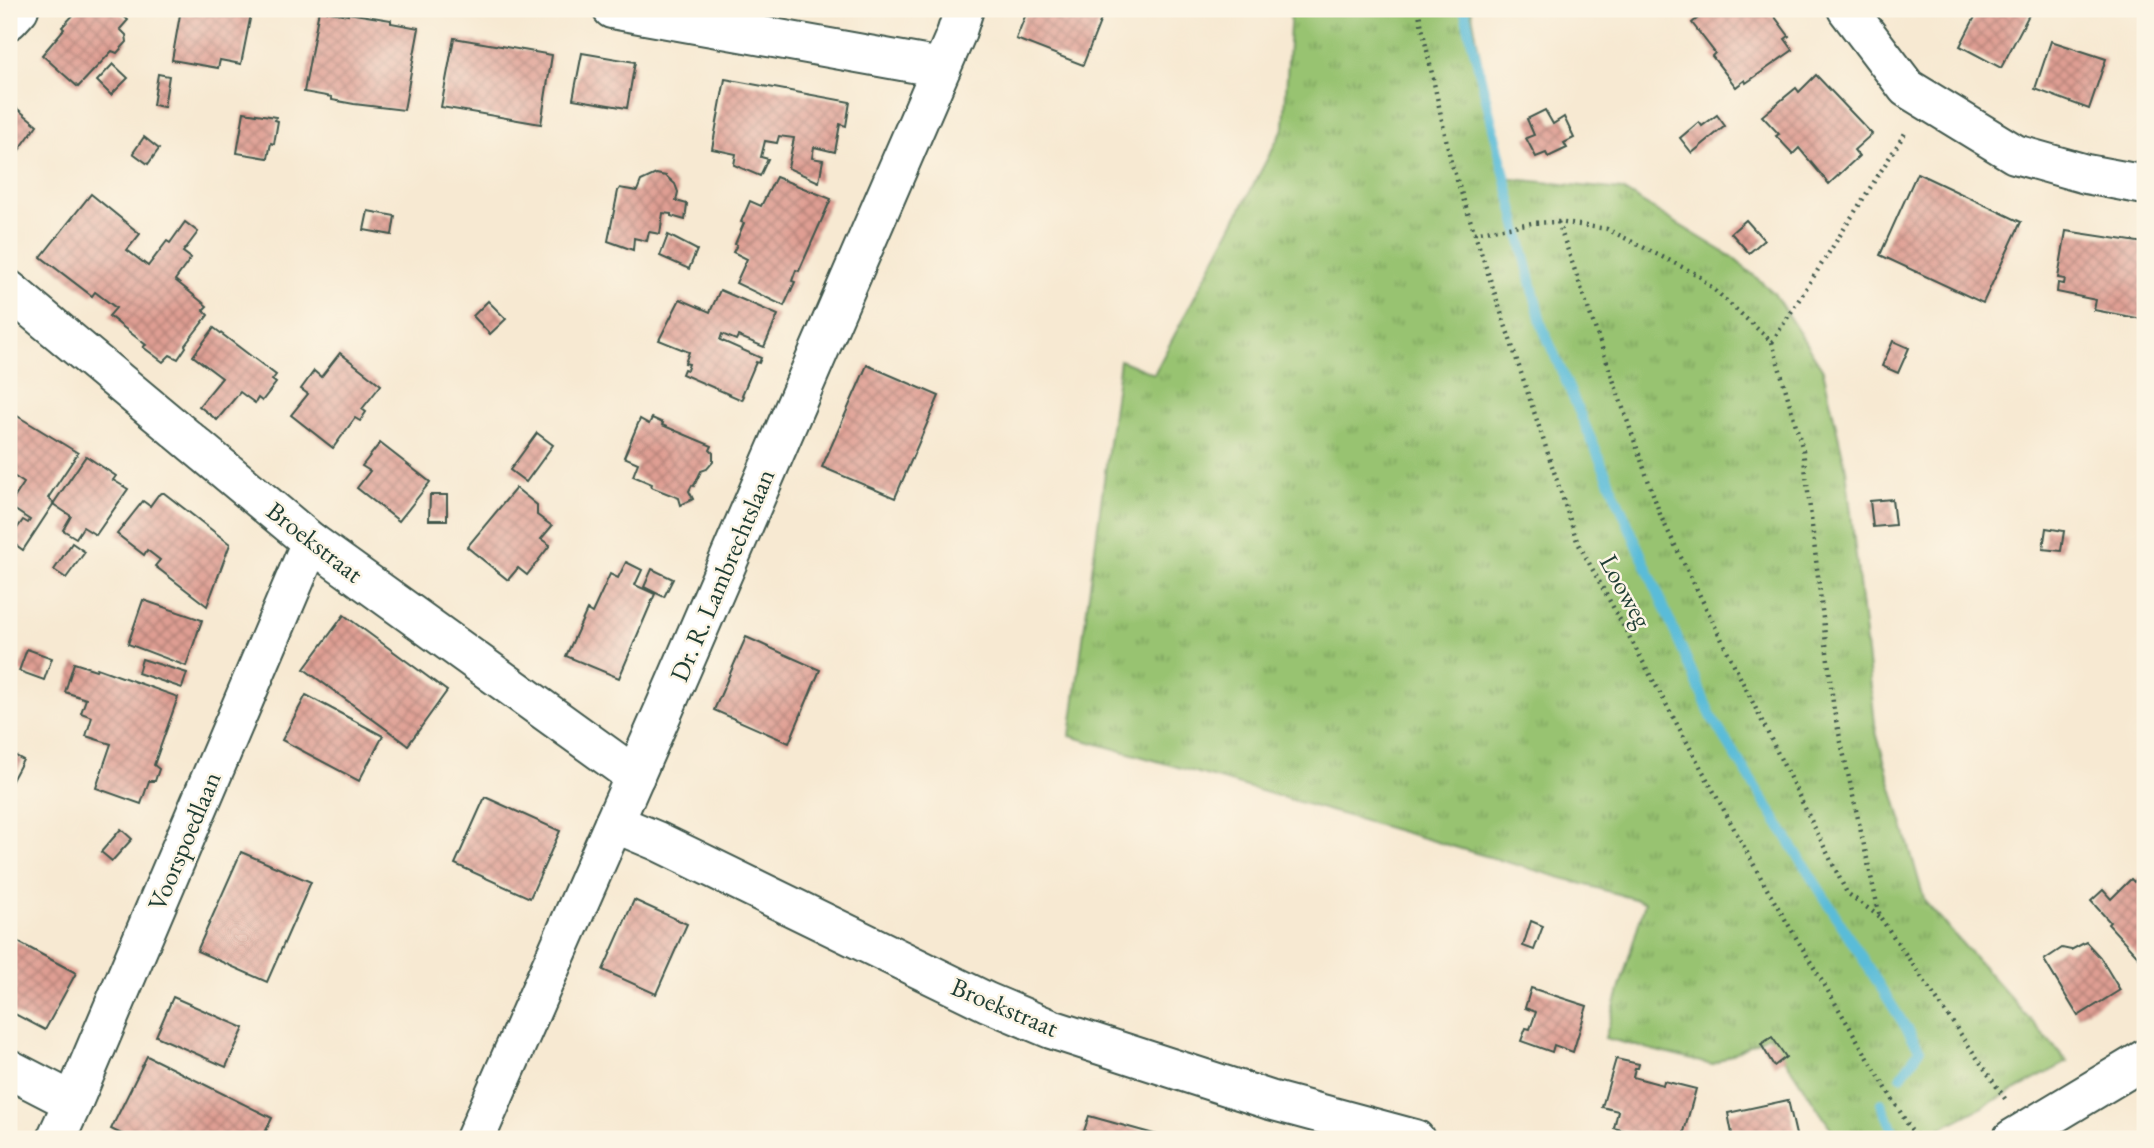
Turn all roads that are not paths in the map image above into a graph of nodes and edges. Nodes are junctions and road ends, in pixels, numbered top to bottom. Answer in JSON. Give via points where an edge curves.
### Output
{"nodes":[{"id":1,"x":19,"y":9,"type":"edge"},
{"id":2,"x":612,"y":9,"type":"edge"},
{"id":3,"x":964,"y":9,"type":"edge"},
{"id":4,"x":1847,"y":9,"type":"edge"},
{"id":5,"x":9,"y":20,"type":"edge"},
{"id":6,"x":941,"y":68,"type":"junction"},
{"id":7,"x":2145,"y":185,"type":"edge"},
{"id":8,"x":9,"y":290,"type":"edge"},
{"id":9,"x":311,"y":542,"type":"junction"},
{"id":10,"x":635,"y":776,"type":"junction"},
{"id":11,"x":614,"y":823,"type":"junction"},
{"id":12,"x":2145,"y":1059,"type":"edge"},
{"id":13,"x":9,"y":1069,"type":"edge"},
{"id":14,"x":73,"y":1102,"type":"junction"},
{"id":15,"x":2019,"y":1134,"type":"edge"},
{"id":16,"x":56,"y":1139,"type":"edge"},
{"id":17,"x":474,"y":1139,"type":"edge"},
{"id":18,"x":1415,"y":1139,"type":"edge"}],
"edges":[{"from":1,"to":5,"type":"street"},
{"from":2,"to":6,"type":"street"},
{"from":3,"to":6,"type":"street","name":"Dr. R. Lambrechtslaan"},
{"from":4,"to":7,"type":"street","via":[[1907,88],[2015,154]]},
{"from":6,"to":10,"type":"street","name":"Dr. R. Lambrechtslaan"},
{"from":8,"to":9,"type":"street","name":"Broekstraat"},
{"from":9,"to":10,"type":"street","name":"Broekstraat"},
{"from":9,"to":14,"type":"street","name":"Voorspoedlaan"},
{"from":10,"to":11,"type":"street","name":"Dr. R. Lambrechtslaan"},
{"from":11,"to":17,"type":"street","name":"Dr. R. Lambrechtslaan"},
{"from":11,"to":18,"type":"street","name":"Broekstraat","via":[[1051,1029],[1270,1100]]},
{"from":12,"to":15,"type":"street"},
{"from":13,"to":14,"type":"street"},
{"from":14,"to":16,"type":"street","name":"Voorspoedlaan"}]}
